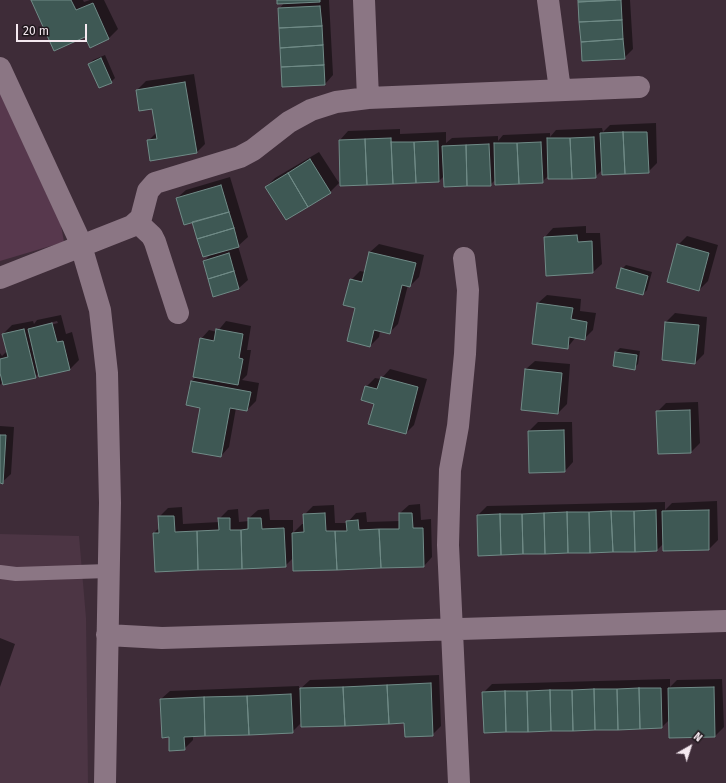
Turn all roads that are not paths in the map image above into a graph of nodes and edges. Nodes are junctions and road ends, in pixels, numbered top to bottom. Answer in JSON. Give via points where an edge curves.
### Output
{"nodes":[{"id":1,"x":364,"y":0,"type":"edge"},
{"id":2,"x":548,"y":0,"type":"edge"},
{"id":3,"x":0,"y":68,"type":"edge"},
{"id":4,"x":639,"y":87,"type":"dead end"},
{"id":5,"x":560,"y":90,"type":"junction"},
{"id":6,"x":368,"y":98,"type":"junction"},
{"id":7,"x":137,"y":222,"type":"junction"},
{"id":8,"x":82,"y":247,"type":"junction"},
{"id":9,"x":464,"y":258,"type":"dead end"},
{"id":10,"x":0,"y":278,"type":"edge"},
{"id":11,"x":178,"y":313,"type":"dead end"},
{"id":12,"x":108,"y":571,"type":"junction"},
{"id":13,"x":0,"y":572,"type":"edge"},
{"id":14,"x":726,"y":621,"type":"edge"},
{"id":15,"x":453,"y":629,"type":"junction"},
{"id":16,"x":107,"y":635,"type":"junction"},
{"id":17,"x":105,"y":783,"type":"edge"},
{"id":18,"x":459,"y":783,"type":"edge"}],
"edges":[{"from":1,"to":6,"type":"street"},
{"from":2,"to":5,"type":"street"},
{"from":3,"to":8,"type":"street"},
{"from":4,"to":5,"type":"street"},
{"from":5,"to":6,"type":"street"},
{"from":6,"to":7,"type":"street","via":[[336,102],[311,110],[289,122],[240,157],[155,183],[148,191],[141,218]]},
{"from":7,"to":8,"type":"street"},
{"from":7,"to":11,"type":"street","via":[[155,242]]},
{"from":8,"to":10,"type":"street"},
{"from":8,"to":12,"type":"street","via":[[100,310],[107,373],[110,503]]},
{"from":9,"to":15,"type":"street","via":[[468,290],[465,354],[458,426],[450,470],[448,545]]},
{"from":12,"to":13,"type":"lane","via":[[6,574]]},
{"from":12,"to":16,"type":"street"},
{"from":14,"to":15,"type":"street"},
{"from":15,"to":16,"type":"street","via":[[162,638]]},
{"from":15,"to":18,"type":"street"},
{"from":16,"to":17,"type":"street"}]}
